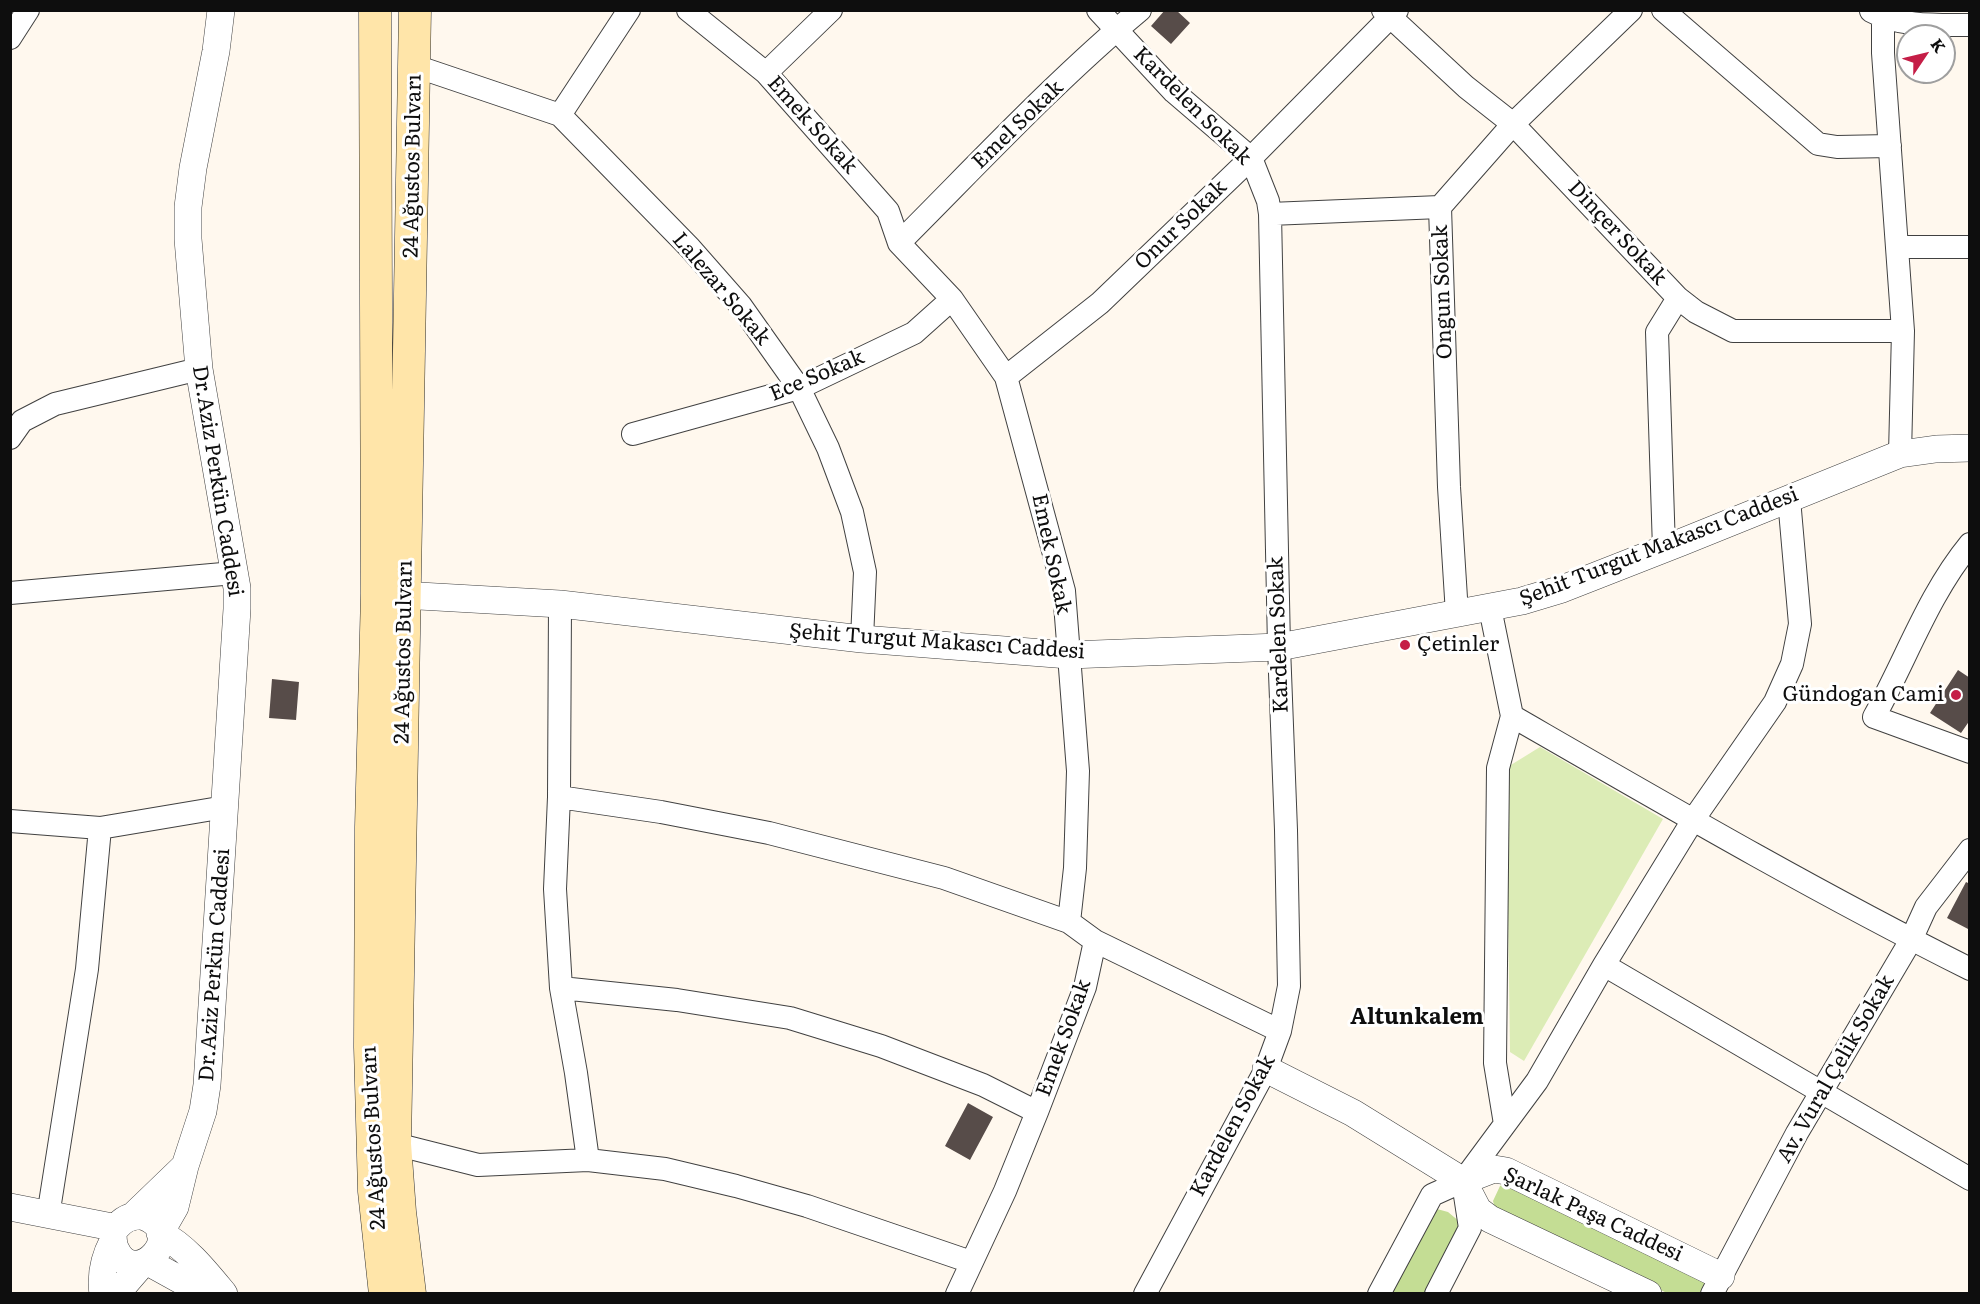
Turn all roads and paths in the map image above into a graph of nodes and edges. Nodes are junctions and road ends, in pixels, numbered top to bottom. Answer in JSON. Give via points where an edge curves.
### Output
{"nodes":[{"id":1,"x":28,"y":10,"type":"edge"},
{"id":2,"x":221,"y":10,"type":"edge"},
{"id":3,"x":375,"y":10,"type":"edge"},
{"id":4,"x":415,"y":10,"type":"edge"},
{"id":5,"x":629,"y":10,"type":"edge"},
{"id":6,"x":688,"y":10,"type":"edge"},
{"id":7,"x":831,"y":10,"type":"edge"},
{"id":8,"x":1098,"y":10,"type":"edge"},
{"id":9,"x":1140,"y":10,"type":"edge"},
{"id":10,"x":1630,"y":10,"type":"edge"},
{"id":11,"x":1663,"y":10,"type":"edge"},
{"id":12,"x":1390,"y":13,"type":"edge"},
{"id":13,"x":1879,"y":13,"type":"edge"},
{"id":14,"x":1970,"y":25,"type":"edge"},
{"id":15,"x":1116,"y":30,"type":"junction"},
{"id":16,"x":10,"y":38,"type":"edge"},
{"id":17,"x":415,"y":66,"type":"junction"},
{"id":18,"x":766,"y":74,"type":"junction"},
{"id":19,"x":560,"y":115,"type":"junction"},
{"id":20,"x":1513,"y":124,"type":"junction"},
{"id":21,"x":1890,"y":146,"type":"junction"},
{"id":22,"x":1251,"y":158,"type":"junction"},
{"id":23,"x":1440,"y":207,"type":"junction"},
{"id":24,"x":1270,"y":214,"type":"junction"},
{"id":25,"x":899,"y":243,"type":"junction"},
{"id":26,"x":1897,"y":247,"type":"junction"},
{"id":27,"x":1970,"y":247,"type":"edge"},
{"id":28,"x":1678,"y":298,"type":"junction"},
{"id":29,"x":952,"y":299,"type":"junction"},
{"id":30,"x":1903,"y":331,"type":"junction"},
{"id":31,"x":199,"y":369,"type":"junction"},
{"id":32,"x":1006,"y":377,"type":"junction"},
{"id":33,"x":799,"y":388,"type":"junction"},
{"id":34,"x":633,"y":434,"type":"dead end"},
{"id":35,"x":10,"y":438,"type":"edge"},
{"id":36,"x":1970,"y":448,"type":"edge"},
{"id":37,"x":1900,"y":454,"type":"junction"},
{"id":38,"x":1789,"y":499,"type":"junction"},
{"id":39,"x":1970,"y":544,"type":"edge"},
{"id":40,"x":1664,"y":549,"type":"junction"},
{"id":41,"x":234,"y":573,"type":"junction"},
{"id":42,"x":10,"y":592,"type":"edge"},
{"id":43,"x":391,"y":595,"type":"junction"},
{"id":44,"x":560,"y":604,"type":"junction"},
{"id":45,"x":1490,"y":608,"type":"junction"},
{"id":46,"x":1457,"y":614,"type":"junction"},
{"id":47,"x":862,"y":639,"type":"junction"},
{"id":48,"x":1279,"y":647,"type":"junction"},
{"id":49,"x":1069,"y":655,"type":"junction"},
{"id":50,"x":1512,"y":716,"type":"junction"},
{"id":51,"x":1970,"y":752,"type":"edge"},
{"id":52,"x":559,"y":797,"type":"junction"},
{"id":53,"x":225,"y":807,"type":"junction"},
{"id":54,"x":1693,"y":820,"type":"junction"},
{"id":55,"x":10,"y":821,"type":"edge"},
{"id":56,"x":100,"y":828,"type":"junction"},
{"id":57,"x":1970,"y":850,"type":"edge"},
{"id":58,"x":1069,"y":922,"type":"junction"},
{"id":59,"x":1911,"y":940,"type":"junction"},
{"id":60,"x":1095,"y":941,"type":"junction"},
{"id":61,"x":1604,"y":965,"type":"junction"},
{"id":62,"x":1970,"y":969,"type":"edge"},
{"id":63,"x":561,"y":988,"type":"junction"},
{"id":64,"x":1280,"y":1031,"type":"junction"},
{"id":65,"x":1266,"y":1069,"type":"junction"},
{"id":66,"x":1821,"y":1092,"type":"junction"},
{"id":67,"x":1037,"y":1112,"type":"junction"},
{"id":68,"x":1505,"y":1124,"type":"junction"},
{"id":69,"x":395,"y":1144,"type":"junction"},
{"id":70,"x":588,"y":1161,"type":"junction"},
{"id":71,"x":185,"y":1166,"type":"junction"},
{"id":72,"x":1970,"y":1179,"type":"edge"},
{"id":73,"x":1463,"y":1181,"type":"junction"},
{"id":74,"x":10,"y":1207,"type":"edge"},
{"id":75,"x":48,"y":1216,"type":"junction"},
{"id":76,"x":119,"y":1228,"type":"junction"},
{"id":77,"x":160,"y":1233,"type":"junction"},
{"id":78,"x":971,"y":1262,"type":"junction"},
{"id":79,"x":145,"y":1263,"type":"junction"},
{"id":80,"x":1720,"y":1287,"type":"edge"},
{"id":81,"x":103,"y":1293,"type":"edge"},
{"id":82,"x":116,"y":1293,"type":"edge"},
{"id":83,"x":199,"y":1293,"type":"edge"},
{"id":84,"x":224,"y":1293,"type":"edge"},
{"id":85,"x":385,"y":1293,"type":"edge"},
{"id":86,"x":410,"y":1293,"type":"edge"},
{"id":87,"x":957,"y":1293,"type":"edge"},
{"id":88,"x":1145,"y":1293,"type":"edge"},
{"id":89,"x":1379,"y":1293,"type":"edge"},
{"id":90,"x":1436,"y":1293,"type":"edge"},
{"id":91,"x":1648,"y":1293,"type":"edge"}],
"edges":[{"from":1,"to":16,"type":"street"},
{"from":2,"to":31,"type":"street","name":"Dr.Aziz Perkün Caddesi","via":[[188,207]]},
{"from":3,"to":43,"type":"main road","name":"24 Ağustos Bulvarı"},
{"from":4,"to":17,"type":"main road","name":"24 Ağustos Bulvarı"},
{"from":5,"to":19,"type":"street"},
{"from":6,"to":18,"type":"street","name":"Emek Sokak"},
{"from":7,"to":18,"type":"street"},
{"from":8,"to":15,"type":"street","name":"Kardelen Sokak"},
{"from":9,"to":15,"type":"street","name":"Emel Sokak"},
{"from":10,"to":20,"type":"street","name":"Ongun Sokak"},
{"from":11,"to":21,"type":"street","via":[[1818,144]]},
{"from":12,"to":20,"type":"street","name":"Dinçer Sokak","via":[[1466,87]]},
{"from":12,"to":22,"type":"street","name":"Onur Sokak"},
{"from":13,"to":14,"type":"street","via":[[1930,25]]},
{"from":13,"to":21,"type":"street"},
{"from":15,"to":22,"type":"street","name":"Kardelen Sokak","via":[[1174,92]]},
{"from":15,"to":25,"type":"street","name":"Emel Sokak"},
{"from":17,"to":19,"type":"street","name":"Lalezar Sokak"},
{"from":17,"to":43,"type":"main road","name":"24 Ağustos Bulvarı"},
{"from":18,"to":25,"type":"street","name":"Emek Sokak","via":[[888,211]]},
{"from":19,"to":33,"type":"street","name":"Lalezar Sokak","via":[[741,306]]},
{"from":20,"to":23,"type":"street","name":"Ongun Sokak"},
{"from":20,"to":28,"type":"street","name":"Dinçer Sokak"},
{"from":21,"to":26,"type":"street"},
{"from":22,"to":24,"type":"street","name":"Kardelen Sokak"},
{"from":22,"to":32,"type":"street","name":"Onur Sokak","via":[[1100,303]]},
{"from":23,"to":24,"type":"street"},
{"from":23,"to":46,"type":"street","name":"Ongun Sokak"},
{"from":24,"to":48,"type":"street","name":"Kardelen Sokak"},
{"from":25,"to":29,"type":"street","name":"Emek Sokak"},
{"from":26,"to":27,"type":"street"},
{"from":26,"to":30,"type":"street"},
{"from":28,"to":30,"type":"street","name":"Dinçer Sokak","via":[[1733,332]]},
{"from":28,"to":40,"type":"street","via":[[1657,332]]},
{"from":29,"to":32,"type":"street","name":"Emek Sokak"},
{"from":29,"to":33,"type":"street","name":"Ece Sokak","via":[[914,333]]},
{"from":30,"to":37,"type":"street"},
{"from":31,"to":35,"type":"street","via":[[55,404],[22,421]]},
{"from":31,"to":41,"type":"street","name":"Dr.Aziz Perkün Caddesi"},
{"from":32,"to":49,"type":"street","name":"Emek Sokak","via":[[1064,591]]},
{"from":33,"to":34,"type":"street","name":"Ece Sokak"},
{"from":33,"to":47,"type":"street","name":"Lalezar Sokak","via":[[828,448],[852,512],[865,572]]},
{"from":36,"to":37,"type":"street","name":"Şehit Turgut Makascı Caddesi"},
{"from":37,"to":38,"type":"street","name":"Şehit Turgut Makascı Caddesi"},
{"from":38,"to":40,"type":"street","name":"Şehit Turgut Makascı Caddesi"},
{"from":38,"to":54,"type":"street","via":[[1800,624],[1792,664],[1775,702]]},
{"from":39,"to":51,"type":"street","via":[[1914,635],[1874,717]]},
{"from":40,"to":45,"type":"street","name":"Şehit Turgut Makascı Caddesi","via":[[1562,589]]},
{"from":41,"to":42,"type":"street"},
{"from":41,"to":53,"type":"street","name":"Dr.Aziz Perkün Caddesi","via":[[237,609]]},
{"from":43,"to":44,"type":"street","name":"Şehit Turgut Makascı Caddesi"},
{"from":43,"to":69,"type":"main road","name":"24 Ağustos Bulvarı","via":[[398,864]]},
{"from":43,"to":85,"type":"main road","name":"24 Ağustos Bulvarı","via":[[371,827],[370,1047],[374,1180]]},
{"from":44,"to":47,"type":"street","name":"Şehit Turgut Makascı Caddesi"},
{"from":44,"to":52,"type":"street"},
{"from":45,"to":46,"type":"street","name":"Şehit Turgut Makascı Caddesi"},
{"from":45,"to":50,"type":"street"},
{"from":46,"to":48,"type":"street","name":"Şehit Turgut Makascı Caddesi"},
{"from":47,"to":49,"type":"street","name":"Şehit Turgut Makascı Caddesi"},
{"from":48,"to":49,"type":"street","name":"Şehit Turgut Makascı Caddesi"},
{"from":48,"to":64,"type":"street","name":"Kardelen Sokak","via":[[1289,986]]},
{"from":49,"to":58,"type":"street","name":"Emek Sokak","via":[[1078,771]]},
{"from":50,"to":54,"type":"street"},
{"from":50,"to":68,"type":"street","via":[[1498,768],[1495,1062]]},
{"from":52,"to":58,"type":"street","via":[[769,832],[944,878]]},
{"from":52,"to":63,"type":"street","via":[[555,889]]},
{"from":53,"to":56,"type":"street"},
{"from":53,"to":71,"type":"street","name":"Dr.Aziz Perkün Caddesi","via":[[207,1085]]},
{"from":54,"to":59,"type":"street"},
{"from":54,"to":61,"type":"street"},
{"from":55,"to":56,"type":"street"},
{"from":56,"to":75,"type":"street","via":[[87,969]]},
{"from":57,"to":59,"type":"street","name":"Av. Vural Çelik Sokak","via":[[1926,907]]},
{"from":58,"to":60,"type":"street"},
{"from":59,"to":62,"type":"street"},
{"from":59,"to":66,"type":"street","name":"Av. Vural Çelik Sokak"},
{"from":60,"to":64,"type":"street"},
{"from":60,"to":67,"type":"street","name":"Emek Sokak","via":[[1085,987]]},
{"from":61,"to":66,"type":"street"},
{"from":61,"to":68,"type":"street","via":[[1537,1081]]},
{"from":63,"to":67,"type":"street","via":[[677,999],[790,1018],[881,1046],[983,1085]]},
{"from":63,"to":70,"type":"street"},
{"from":64,"to":65,"type":"street","name":"Kardelen Sokak"},
{"from":65,"to":73,"type":"street","via":[[1353,1113]]},
{"from":65,"to":88,"type":"street","name":"Kardelen Sokak"},
{"from":66,"to":72,"type":"street"},
{"from":66,"to":80,"type":"street","name":"Av. Vural Çelik Sokak"},
{"from":67,"to":78,"type":"street","name":"Emek Sokak"},
{"from":68,"to":73,"type":"street"},
{"from":69,"to":70,"type":"street","via":[[478,1166]]},
{"from":69,"to":86,"type":"main road","name":"24 Ağustos Bulvarı"},
{"from":70,"to":78,"type":"street","via":[[665,1169],[736,1186]]},
{"from":71,"to":76,"type":"street"},
{"from":71,"to":77,"type":"street","name":"Dr.Aziz Perkün Caddesi","via":[[175,1207]]},
{"from":73,"to":80,"type":"street","name":"Şarlak Paşa Caddesi","via":[[1494,1169],[1506,1172]]},
{"from":73,"to":89,"type":"street","via":[[1432,1195]]},
{"from":73,"to":90,"type":"street","via":[[1470,1228]]},
{"from":73,"to":91,"type":"street","name":"Şarlak Paşa Caddesi","via":[[1478,1210],[1490,1219]]},
{"from":74,"to":75,"type":"street"},
{"from":75,"to":76,"type":"street"},
{"from":76,"to":77,"type":"street","via":[[147,1218]]},
{"from":76,"to":79,"type":"street","via":[[118,1254],[128,1262]]},
{"from":76,"to":81,"type":"street","via":[[106,1254]]},
{"from":77,"to":79,"type":"street","via":[[160,1247],[154,1258]]},
{"from":77,"to":84,"type":"street","via":[[181,1246]]},
{"from":78,"to":87,"type":"street","name":"Emek Sokak"},
{"from":79,"to":82,"type":"street"},
{"from":79,"to":83,"type":"street"}]}
